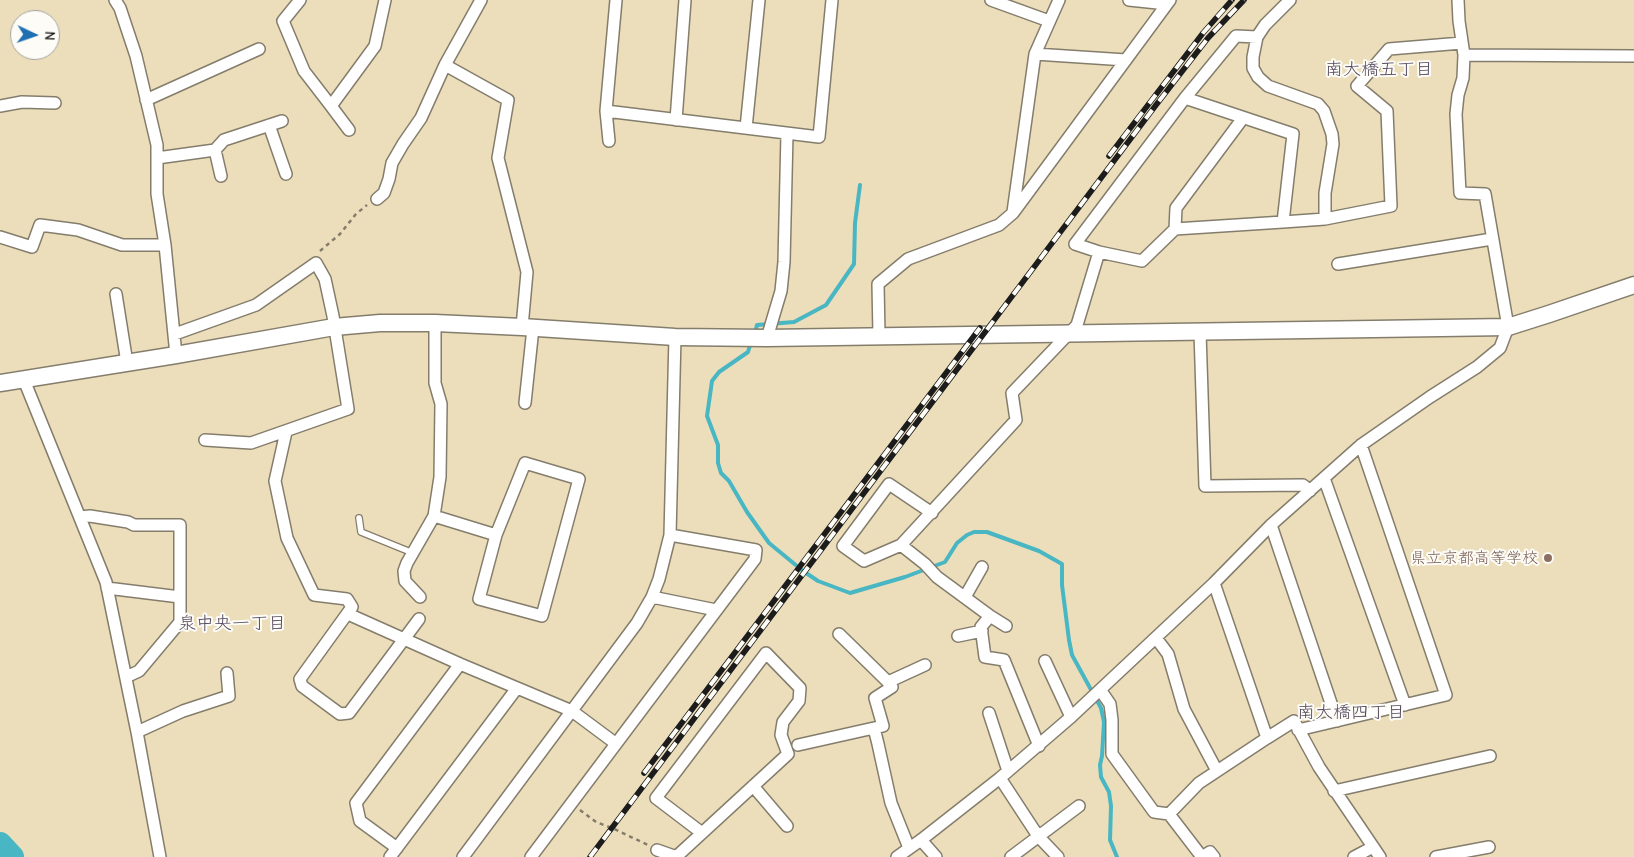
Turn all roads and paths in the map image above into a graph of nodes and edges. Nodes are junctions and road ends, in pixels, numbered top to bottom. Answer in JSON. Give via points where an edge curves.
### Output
{"nodes":[{"id":1,"x":115,"y":0,"type":"edge"},
{"id":2,"x":300,"y":0,"type":"edge"},
{"id":3,"x":385,"y":0,"type":"edge"},
{"id":4,"x":481,"y":0,"type":"edge"},
{"id":5,"x":616,"y":0,"type":"edge"},
{"id":6,"x":685,"y":0,"type":"edge"},
{"id":7,"x":759,"y":0,"type":"edge"},
{"id":8,"x":832,"y":0,"type":"edge"},
{"id":9,"x":991,"y":0,"type":"edge"},
{"id":10,"x":1059,"y":0,"type":"edge"},
{"id":11,"x":1130,"y":0,"type":"edge"},
{"id":12,"x":1290,"y":0,"type":"edge"},
{"id":13,"x":1458,"y":0,"type":"edge"},
{"id":14,"x":1169,"y":2,"type":"edge"},
{"id":15,"x":1049,"y":21,"type":"junction"},
{"id":16,"x":1257,"y":37,"type":"junction"},
{"id":17,"x":259,"y":49,"type":"dead end"},
{"id":18,"x":1463,"y":49,"type":"junction"},
{"id":19,"x":1035,"y":54,"type":"junction"},
{"id":20,"x":1634,"y":56,"type":"edge"},
{"id":21,"x":1126,"y":60,"type":"junction"},
{"id":22,"x":445,"y":65,"type":"junction"},
{"id":23,"x":1185,"y":98,"type":"junction"},
{"id":24,"x":146,"y":100,"type":"junction"},
{"id":25,"x":55,"y":103,"type":"dead end"},
{"id":26,"x":0,"y":106,"type":"edge"},
{"id":27,"x":331,"y":106,"type":"junction"},
{"id":28,"x":606,"y":111,"type":"junction"},
{"id":29,"x":1243,"y":118,"type":"junction"},
{"id":30,"x":676,"y":120,"type":"junction"},
{"id":31,"x":282,"y":121,"type":"dead end"},
{"id":32,"x":269,"y":125,"type":"junction"},
{"id":33,"x":746,"y":128,"type":"junction"},
{"id":34,"x":349,"y":130,"type":"dead end"},
{"id":35,"x":787,"y":134,"type":"junction"},
{"id":36,"x":610,"y":141,"type":"dead end"},
{"id":37,"x":215,"y":150,"type":"junction"},
{"id":38,"x":157,"y":158,"type":"junction"},
{"id":39,"x":286,"y":174,"type":"dead end"},
{"id":40,"x":220,"y":176,"type":"dead end"},
{"id":41,"x":377,"y":199,"type":"joint"},
{"id":42,"x":1013,"y":213,"type":"junction"},
{"id":43,"x":1325,"y":219,"type":"junction"},
{"id":44,"x":1283,"y":222,"type":"junction"},
{"id":45,"x":1175,"y":229,"type":"junction"},
{"id":46,"x":0,"y":237,"type":"edge"},
{"id":47,"x":1492,"y":239,"type":"junction"},
{"id":48,"x":165,"y":245,"type":"junction"},
{"id":49,"x":1099,"y":252,"type":"junction"},
{"id":50,"x":316,"y":263,"type":"junction"},
{"id":51,"x":1338,"y":264,"type":"dead end"},
{"id":52,"x":1634,"y":285,"type":"edge"},
{"id":53,"x":116,"y":294,"type":"dead end"},
{"id":54,"x":435,"y":323,"type":"junction"},
{"id":55,"x":334,"y":327,"type":"junction"},
{"id":56,"x":527,"y":327,"type":"junction"},
{"id":57,"x":1508,"y":327,"type":"junction"},
{"id":58,"x":1200,"y":332,"type":"junction"},
{"id":59,"x":174,"y":334,"type":"junction"},
{"id":60,"x":1070,"y":334,"type":"junction"},
{"id":61,"x":879,"y":336,"type":"junction"},
{"id":62,"x":675,"y":337,"type":"junction"},
{"id":63,"x":767,"y":338,"type":"junction"},
{"id":64,"x":176,"y":355,"type":"junction"},
{"id":65,"x":127,"y":363,"type":"junction"},
{"id":66,"x":24,"y":380,"type":"junction"},
{"id":67,"x":0,"y":383,"type":"edge"},
{"id":68,"x":525,"y":403,"type":"dead end"},
{"id":69,"x":286,"y":432,"type":"junction"},
{"id":70,"x":205,"y":440,"type":"dead end"},
{"id":71,"x":1361,"y":445,"type":"junction"},
{"id":72,"x":1324,"y":478,"type":"junction"},
{"id":73,"x":1310,"y":491,"type":"junction"},
{"id":74,"x":932,"y":513,"type":"junction"},
{"id":75,"x":434,"y":516,"type":"junction"},
{"id":76,"x":80,"y":517,"type":"junction"},
{"id":77,"x":359,"y":518,"type":"dead end"},
{"id":78,"x":1271,"y":525,"type":"junction"},
{"id":79,"x":496,"y":534,"type":"junction"},
{"id":80,"x":670,"y":535,"type":"junction"},
{"id":81,"x":901,"y":545,"type":"junction"},
{"id":82,"x":413,"y":554,"type":"junction"},
{"id":83,"x":982,"y":567,"type":"dead end"},
{"id":84,"x":1214,"y":583,"type":"junction"},
{"id":85,"x":107,"y":588,"type":"junction"},
{"id":86,"x":180,"y":596,"type":"junction"},
{"id":87,"x":420,"y":597,"type":"dead end"},
{"id":88,"x":652,"y":597,"type":"junction"},
{"id":89,"x":965,"y":597,"type":"junction"},
{"id":90,"x":716,"y":610,"type":"junction"},
{"id":91,"x":348,"y":614,"type":"junction"},
{"id":92,"x":990,"y":616,"type":"junction"},
{"id":93,"x":419,"y":619,"type":"dead end"},
{"id":94,"x":1006,"y":626,"type":"dead end"},
{"id":95,"x":982,"y":632,"type":"junction"},
{"id":96,"x":839,"y":634,"type":"dead end"},
{"id":97,"x":958,"y":636,"type":"dead end"},
{"id":98,"x":1156,"y":638,"type":"junction"},
{"id":99,"x":405,"y":639,"type":"junction"},
{"id":100,"x":1045,"y":661,"type":"dead end"},
{"id":101,"x":460,"y":664,"type":"junction"},
{"id":102,"x":925,"y":664,"type":"dead end"},
{"id":103,"x":227,"y":673,"type":"dead end"},
{"id":104,"x":126,"y":677,"type":"junction"},
{"id":105,"x":888,"y":682,"type":"junction"},
{"id":106,"x":517,"y":688,"type":"junction"},
{"id":107,"x":1101,"y":691,"type":"junction"},
{"id":108,"x":1406,"y":705,"type":"junction"},
{"id":109,"x":572,"y":711,"type":"junction"},
{"id":110,"x":989,"y":713,"type":"dead end"},
{"id":111,"x":1071,"y":717,"type":"junction"},
{"id":112,"x":1337,"y":721,"type":"junction"},
{"id":113,"x":874,"y":728,"type":"junction"},
{"id":114,"x":1298,"y":730,"type":"junction"},
{"id":115,"x":138,"y":732,"type":"junction"},
{"id":116,"x":1267,"y":738,"type":"junction"},
{"id":117,"x":615,"y":743,"type":"junction"},
{"id":118,"x":798,"y":745,"type":"dead end"},
{"id":119,"x":1039,"y":746,"type":"junction"},
{"id":120,"x":1490,"y":756,"type":"dead end"},
{"id":121,"x":1217,"y":771,"type":"junction"},
{"id":122,"x":1004,"y":774,"type":"junction"},
{"id":123,"x":753,"y":786,"type":"junction"},
{"id":124,"x":1334,"y":790,"type":"junction"},
{"id":125,"x":570,"y":803,"type":"junction"},
{"id":126,"x":1079,"y":806,"type":"dead end"},
{"id":127,"x":1169,"y":814,"type":"junction"},
{"id":128,"x":787,"y":826,"type":"dead end"},
{"id":129,"x":702,"y":833,"type":"junction"},
{"id":130,"x":1038,"y":836,"type":"junction"},
{"id":131,"x":921,"y":840,"type":"junction"},
{"id":132,"x":1373,"y":847,"type":"junction"},
{"id":133,"x":1490,"y":847,"type":"dead end"},
{"id":134,"x":909,"y":848,"type":"junction"},
{"id":135,"x":658,"y":850,"type":"joint"},
{"id":136,"x":393,"y":852,"type":"edge"},
{"id":137,"x":160,"y":857,"type":"edge"},
{"id":138,"x":463,"y":857,"type":"edge"},
{"id":139,"x":531,"y":857,"type":"edge"},
{"id":140,"x":676,"y":857,"type":"edge"},
{"id":141,"x":896,"y":857,"type":"edge"},
{"id":142,"x":936,"y":857,"type":"edge"},
{"id":143,"x":1012,"y":857,"type":"edge"},
{"id":144,"x":1058,"y":857,"type":"edge"},
{"id":145,"x":1202,"y":857,"type":"edge"},
{"id":146,"x":1214,"y":857,"type":"edge"},
{"id":147,"x":1354,"y":857,"type":"edge"},
{"id":148,"x":1380,"y":857,"type":"edge"},
{"id":149,"x":1436,"y":857,"type":"edge"}],
"edges":[{"from":1,"to":24,"type":"street","via":[[136,56]]},
{"from":2,"to":27,"type":"street","via":[[284,21],[304,72]]},
{"from":3,"to":27,"type":"street","via":[[374,46]]},
{"from":4,"to":22,"type":"street"},
{"from":5,"to":28,"type":"street"},
{"from":6,"to":30,"type":"street"},
{"from":7,"to":33,"type":"street"},
{"from":8,"to":35,"type":"street","via":[[819,137]]},
{"from":9,"to":15,"type":"street"},
{"from":10,"to":15,"type":"street"},
{"from":11,"to":14,"type":"street"},
{"from":12,"to":16,"type":"street"},
{"from":13,"to":18,"type":"street"},
{"from":14,"to":21,"type":"street"},
{"from":15,"to":19,"type":"street"},
{"from":16,"to":23,"type":"street","via":[[1236,36]]},
{"from":16,"to":43,"type":"street","via":[[1253,68],[1258,77],[1268,86],[1318,104],[1329,122],[1333,144],[1325,193]]},
{"from":17,"to":24,"type":"street"},
{"from":18,"to":20,"type":"street"},
{"from":18,"to":43,"type":"street","via":[[1389,49],[1357,86],[1387,111],[1391,206]]},
{"from":18,"to":47,"type":"street","via":[[1463,78],[1456,114],[1460,192],[1485,194]]},
{"from":19,"to":21,"type":"street"},
{"from":19,"to":42,"type":"street"},
{"from":21,"to":42,"type":"street"},
{"from":22,"to":41,"type":"street","via":[[421,118],[392,163],[384,193]]},
{"from":22,"to":56,"type":"street","via":[[508,100],[498,158],[527,272]]},
{"from":23,"to":29,"type":"street"},
{"from":23,"to":49,"type":"street","via":[[1075,244]]},
{"from":24,"to":38,"type":"street"},
{"from":25,"to":26,"type":"street","via":[[22,102]]},
{"from":27,"to":34,"type":"street"},
{"from":28,"to":30,"type":"street"},
{"from":28,"to":36,"type":"street"},
{"from":29,"to":44,"type":"street","via":[[1293,134]]},
{"from":29,"to":45,"type":"street","via":[[1176,208]]},
{"from":30,"to":33,"type":"street"},
{"from":31,"to":32,"type":"street"},
{"from":32,"to":37,"type":"street","via":[[224,140]]},
{"from":32,"to":39,"type":"street"},
{"from":33,"to":35,"type":"street"},
{"from":35,"to":63,"type":"street","via":[[784,262],[781,291]]},
{"from":37,"to":38,"type":"street"},
{"from":37,"to":40,"type":"street"},
{"from":38,"to":48,"type":"street","via":[[157,194]]},
{"from":41,"to":50,"type":"path","via":[[356,214],[318,253]]},
{"from":42,"to":61,"type":"street","via":[[1000,226],[908,259],[878,284]]},
{"from":43,"to":44,"type":"street"},
{"from":44,"to":45,"type":"street"},
{"from":45,"to":49,"type":"street","via":[[1142,261]]},
{"from":46,"to":48,"type":"street","via":[[32,247],[40,225],[78,230],[122,245]]},
{"from":47,"to":51,"type":"street"},
{"from":47,"to":57,"type":"street"},
{"from":48,"to":59,"type":"street"},
{"from":49,"to":60,"type":"street","via":[[1078,325]]},
{"from":50,"to":55,"type":"street","via":[[325,279]]},
{"from":50,"to":59,"type":"street","via":[[256,305]]},
{"from":52,"to":57,"type":"street"},
{"from":53,"to":65,"type":"street"},
{"from":54,"to":55,"type":"street"},
{"from":54,"to":56,"type":"street"},
{"from":54,"to":75,"type":"street","via":[[435,383],[441,404],[440,477]]},
{"from":55,"to":64,"type":"street"},
{"from":55,"to":69,"type":"street","via":[[348,409]]},
{"from":56,"to":62,"type":"street"},
{"from":56,"to":68,"type":"street"},
{"from":57,"to":58,"type":"street"},
{"from":57,"to":71,"type":"street","via":[[1500,348],[1477,367]]},
{"from":58,"to":60,"type":"street"},
{"from":58,"to":73,"type":"street","via":[[1205,486],[1302,485]]},
{"from":59,"to":64,"type":"street"},
{"from":60,"to":61,"type":"street"},
{"from":60,"to":74,"type":"street","via":[[1012,393],[1016,420]]},
{"from":61,"to":63,"type":"street"},
{"from":62,"to":63,"type":"street"},
{"from":62,"to":80,"type":"street"},
{"from":64,"to":65,"type":"street"},
{"from":65,"to":66,"type":"street"},
{"from":66,"to":67,"type":"street"},
{"from":66,"to":76,"type":"street"},
{"from":69,"to":70,"type":"street","via":[[251,443]]},
{"from":69,"to":91,"type":"street","via":[[275,480],[287,538],[314,595],[347,599],[352,607]]},
{"from":71,"to":72,"type":"street"},
{"from":71,"to":108,"type":"street","via":[[1446,695]]},
{"from":72,"to":73,"type":"street"},
{"from":72,"to":108,"type":"street"},
{"from":73,"to":78,"type":"street"},
{"from":74,"to":81,"type":"street"},
{"from":74,"to":81,"type":"street","via":[[890,484],[843,546],[864,561]]},
{"from":75,"to":79,"type":"street"},
{"from":75,"to":82,"type":"street"},
{"from":76,"to":85,"type":"street"},
{"from":76,"to":86,"type":"street","via":[[128,522],[134,526],[180,525]]},
{"from":77,"to":82,"type":"lane","via":[[361,532]]},
{"from":78,"to":84,"type":"street"},
{"from":78,"to":112,"type":"street"},
{"from":79,"to":79,"type":"street","via":[[525,463],[579,479],[542,616],[480,599]]},
{"from":80,"to":88,"type":"street"},
{"from":80,"to":90,"type":"street","via":[[756,550],[755,559]]},
{"from":81,"to":89,"type":"street"},
{"from":82,"to":87,"type":"street","via":[[404,571],[405,581]]},
{"from":83,"to":89,"type":"street"},
{"from":84,"to":98,"type":"street"},
{"from":84,"to":116,"type":"street"},
{"from":85,"to":86,"type":"street"},
{"from":85,"to":104,"type":"street"},
{"from":86,"to":104,"type":"street","via":[[180,622],[139,671]]},
{"from":88,"to":90,"type":"street"},
{"from":88,"to":109,"type":"street","via":[[637,623]]},
{"from":89,"to":92,"type":"street"},
{"from":90,"to":117,"type":"street"},
{"from":91,"to":99,"type":"street"},
{"from":91,"to":99,"type":"street","via":[[300,679],[302,686],[340,714],[349,713]]},
{"from":92,"to":94,"type":"street"},
{"from":92,"to":95,"type":"street","via":[[981,627]]},
{"from":93,"to":99,"type":"street"},
{"from":95,"to":97,"type":"street"},
{"from":95,"to":119,"type":"street","via":[[985,657],[1004,660]]},
{"from":96,"to":105,"type":"street"},
{"from":98,"to":107,"type":"street"},
{"from":98,"to":121,"type":"street","via":[[1168,654],[1184,709]]},
{"from":99,"to":101,"type":"street"},
{"from":100,"to":111,"type":"street"},
{"from":101,"to":106,"type":"street"},
{"from":101,"to":136,"type":"street","via":[[356,803],[360,821]]},
{"from":102,"to":105,"type":"street"},
{"from":103,"to":115,"type":"street","via":[[229,696],[183,711]]},
{"from":104,"to":115,"type":"street"},
{"from":105,"to":113,"type":"street","via":[[892,687],[876,698],[883,726]]},
{"from":106,"to":109,"type":"street"},
{"from":106,"to":136,"type":"street"},
{"from":107,"to":111,"type":"street"},
{"from":107,"to":127,"type":"street","via":[[1110,704],[1112,754],[1154,812]]},
{"from":108,"to":112,"type":"street"},
{"from":109,"to":117,"type":"street"},
{"from":109,"to":138,"type":"street"},
{"from":110,"to":122,"type":"street"},
{"from":111,"to":119,"type":"street"},
{"from":112,"to":114,"type":"street"},
{"from":113,"to":118,"type":"street"},
{"from":113,"to":134,"type":"street","via":[[891,803]]},
{"from":114,"to":116,"type":"street","via":[[1294,721]]},
{"from":114,"to":124,"type":"street"},
{"from":115,"to":137,"type":"street"},
{"from":116,"to":121,"type":"street"},
{"from":117,"to":125,"type":"street"},
{"from":119,"to":122,"type":"street"},
{"from":120,"to":124,"type":"street"},
{"from":121,"to":127,"type":"street","via":[[1199,783]]},
{"from":122,"to":130,"type":"street"},
{"from":122,"to":131,"type":"street"},
{"from":123,"to":128,"type":"street"},
{"from":123,"to":129,"type":"street"},
{"from":123,"to":129,"type":"street","via":[[788,754],[781,734],[782,722],[799,701],[800,688],[766,653],[656,798]]},
{"from":124,"to":132,"type":"street"},
{"from":125,"to":135,"type":"path","via":[[596,822]]},
{"from":125,"to":139,"type":"street"},
{"from":126,"to":130,"type":"street"},
{"from":127,"to":145,"type":"street"},
{"from":129,"to":140,"type":"street"},
{"from":130,"to":143,"type":"street"},
{"from":130,"to":144,"type":"street"},
{"from":131,"to":134,"type":"street"},
{"from":131,"to":142,"type":"street"},
{"from":132,"to":147,"type":"street"},
{"from":132,"to":148,"type":"street"},
{"from":133,"to":149,"type":"street"},
{"from":134,"to":141,"type":"street"},
{"from":135,"to":140,"type":"street"},
{"from":145,"to":146,"type":"street","via":[[1210,852]]}]}
